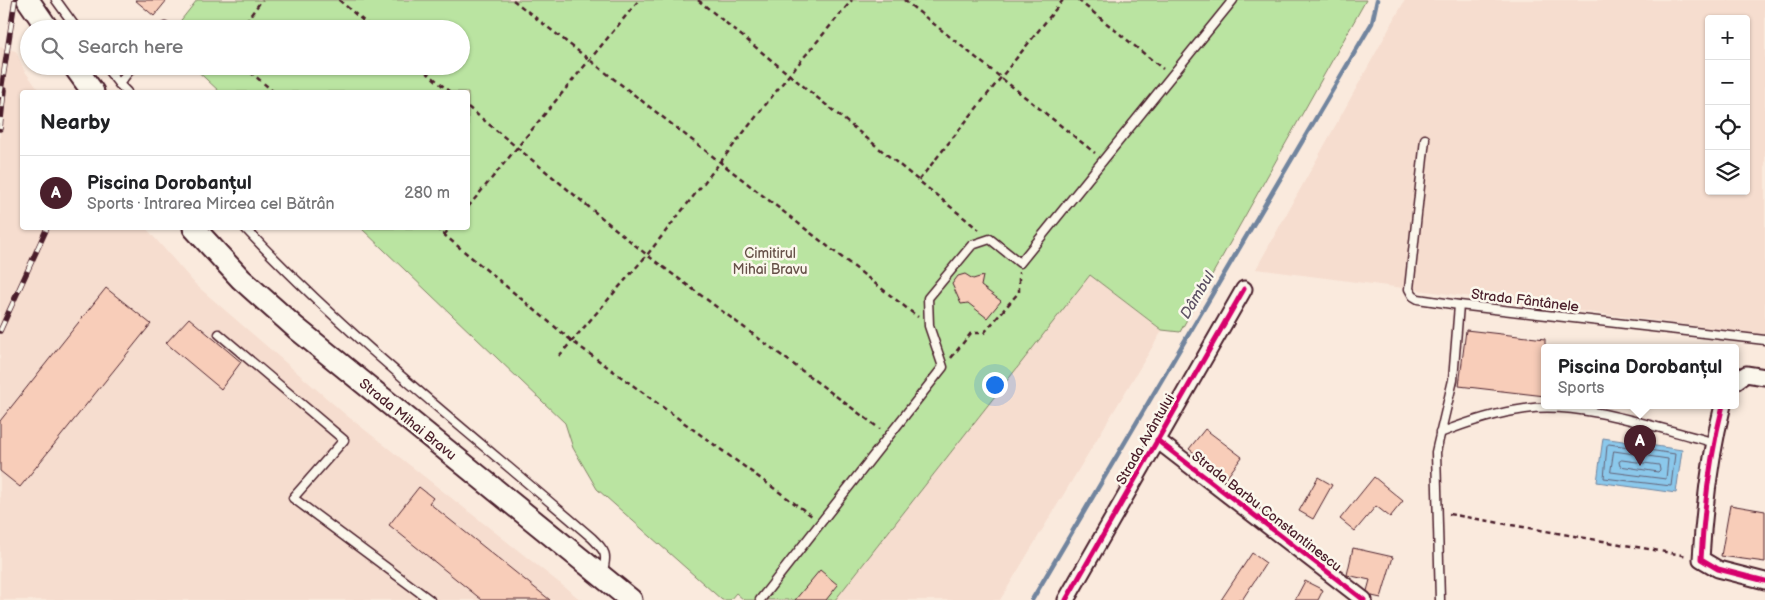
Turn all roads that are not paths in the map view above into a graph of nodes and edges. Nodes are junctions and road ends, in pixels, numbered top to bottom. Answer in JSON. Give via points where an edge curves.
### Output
{"nodes":[{"id":1,"x":28,"y":0,"type":"edge"},
{"id":2,"x":56,"y":0,"type":"edge"},
{"id":3,"x":1233,"y":0,"type":"edge"},
{"id":4,"x":42,"y":20,"type":"edge"},
{"id":5,"x":70,"y":20,"type":"edge"},
{"id":6,"x":80,"y":75,"type":"edge"},
{"id":7,"x":112,"y":75,"type":"edge"},
{"id":8,"x":126,"y":75,"type":"edge"},
{"id":9,"x":120,"y":84,"type":"junction"},
{"id":10,"x":91,"y":90,"type":"edge"},
{"id":11,"x":125,"y":90,"type":"edge"},
{"id":12,"x":1425,"y":139,"type":"dead end"},
{"id":13,"x":196,"y":230,"type":"edge"},
{"id":14,"x":246,"y":230,"type":"edge"},
{"id":15,"x":1244,"y":289,"type":"dead end"},
{"id":16,"x":1458,"y":305,"type":"junction"},
{"id":17,"x":219,"y":334,"type":"dead end"},
{"id":18,"x":1765,"y":340,"type":"edge"},
{"id":19,"x":1765,"y":376,"type":"edge"},
{"id":20,"x":1739,"y":379,"type":"edge"},
{"id":21,"x":1541,"y":408,"type":"edge"},
{"id":22,"x":1578,"y":409,"type":"edge"},
{"id":23,"x":1722,"y":409,"type":"edge"},
{"id":24,"x":1440,"y":433,"type":"junction"},
{"id":25,"x":1157,"y":440,"type":"junction"},
{"id":26,"x":1713,"y":442,"type":"junction"},
{"id":27,"x":602,"y":576,"type":"junction"},
{"id":28,"x":1765,"y":582,"type":"edge"},
{"id":29,"x":1072,"y":598,"type":"edge"},
{"id":30,"x":430,"y":600,"type":"edge"},
{"id":31,"x":631,"y":600,"type":"edge"},
{"id":32,"x":760,"y":600,"type":"edge"},
{"id":33,"x":1364,"y":600,"type":"edge"},
{"id":34,"x":1440,"y":600,"type":"edge"}],
"edges":[{"from":1,"to":4,"type":"main road"},
{"from":2,"to":5,"type":"lane"},
{"from":3,"to":32,"type":"lane","via":[[1020,263],[990,239],[972,245],[928,298],[930,326],[944,367]]},
{"from":6,"to":10,"type":"main road"},
{"from":7,"to":9,"type":"lane"},
{"from":8,"to":9,"type":"lane"},
{"from":9,"to":11,"type":"lane"},
{"from":12,"to":16,"type":"lane","via":[[1409,288],[1418,299]]},
{"from":13,"to":27,"type":"main road","name":"Strada Mihai Bravu","via":[[241,279],[296,328]]},
{"from":14,"to":27,"type":"lane","via":[[353,335],[592,538],[607,558]]},
{"from":15,"to":25,"type":"street","name":"Strada Avântului"},
{"from":16,"to":18,"type":"lane","name":"Strada Fântânele"},
{"from":16,"to":24,"type":"lane","name":"Strada Fântânele","via":[[1452,380]]},
{"from":17,"to":30,"type":"lane","via":[[344,440],[292,498]]},
{"from":19,"to":20,"type":"street","via":[[1746,374]]},
{"from":21,"to":24,"type":"lane","via":[[1526,408],[1483,417]]},
{"from":22,"to":26,"type":"lane"},
{"from":23,"to":26,"type":"street"},
{"from":24,"to":34,"type":"lane","name":"Strada Fântânele","via":[[1436,452]]},
{"from":25,"to":29,"type":"street","name":"Strada Avântului"},
{"from":25,"to":33,"type":"street","name":"Strada Barbu Constantinescu"},
{"from":26,"to":28,"type":"street","via":[[1701,559],[1718,569]]},
{"from":27,"to":31,"type":"main road","name":"Strada Mihai Bravu"}]}
